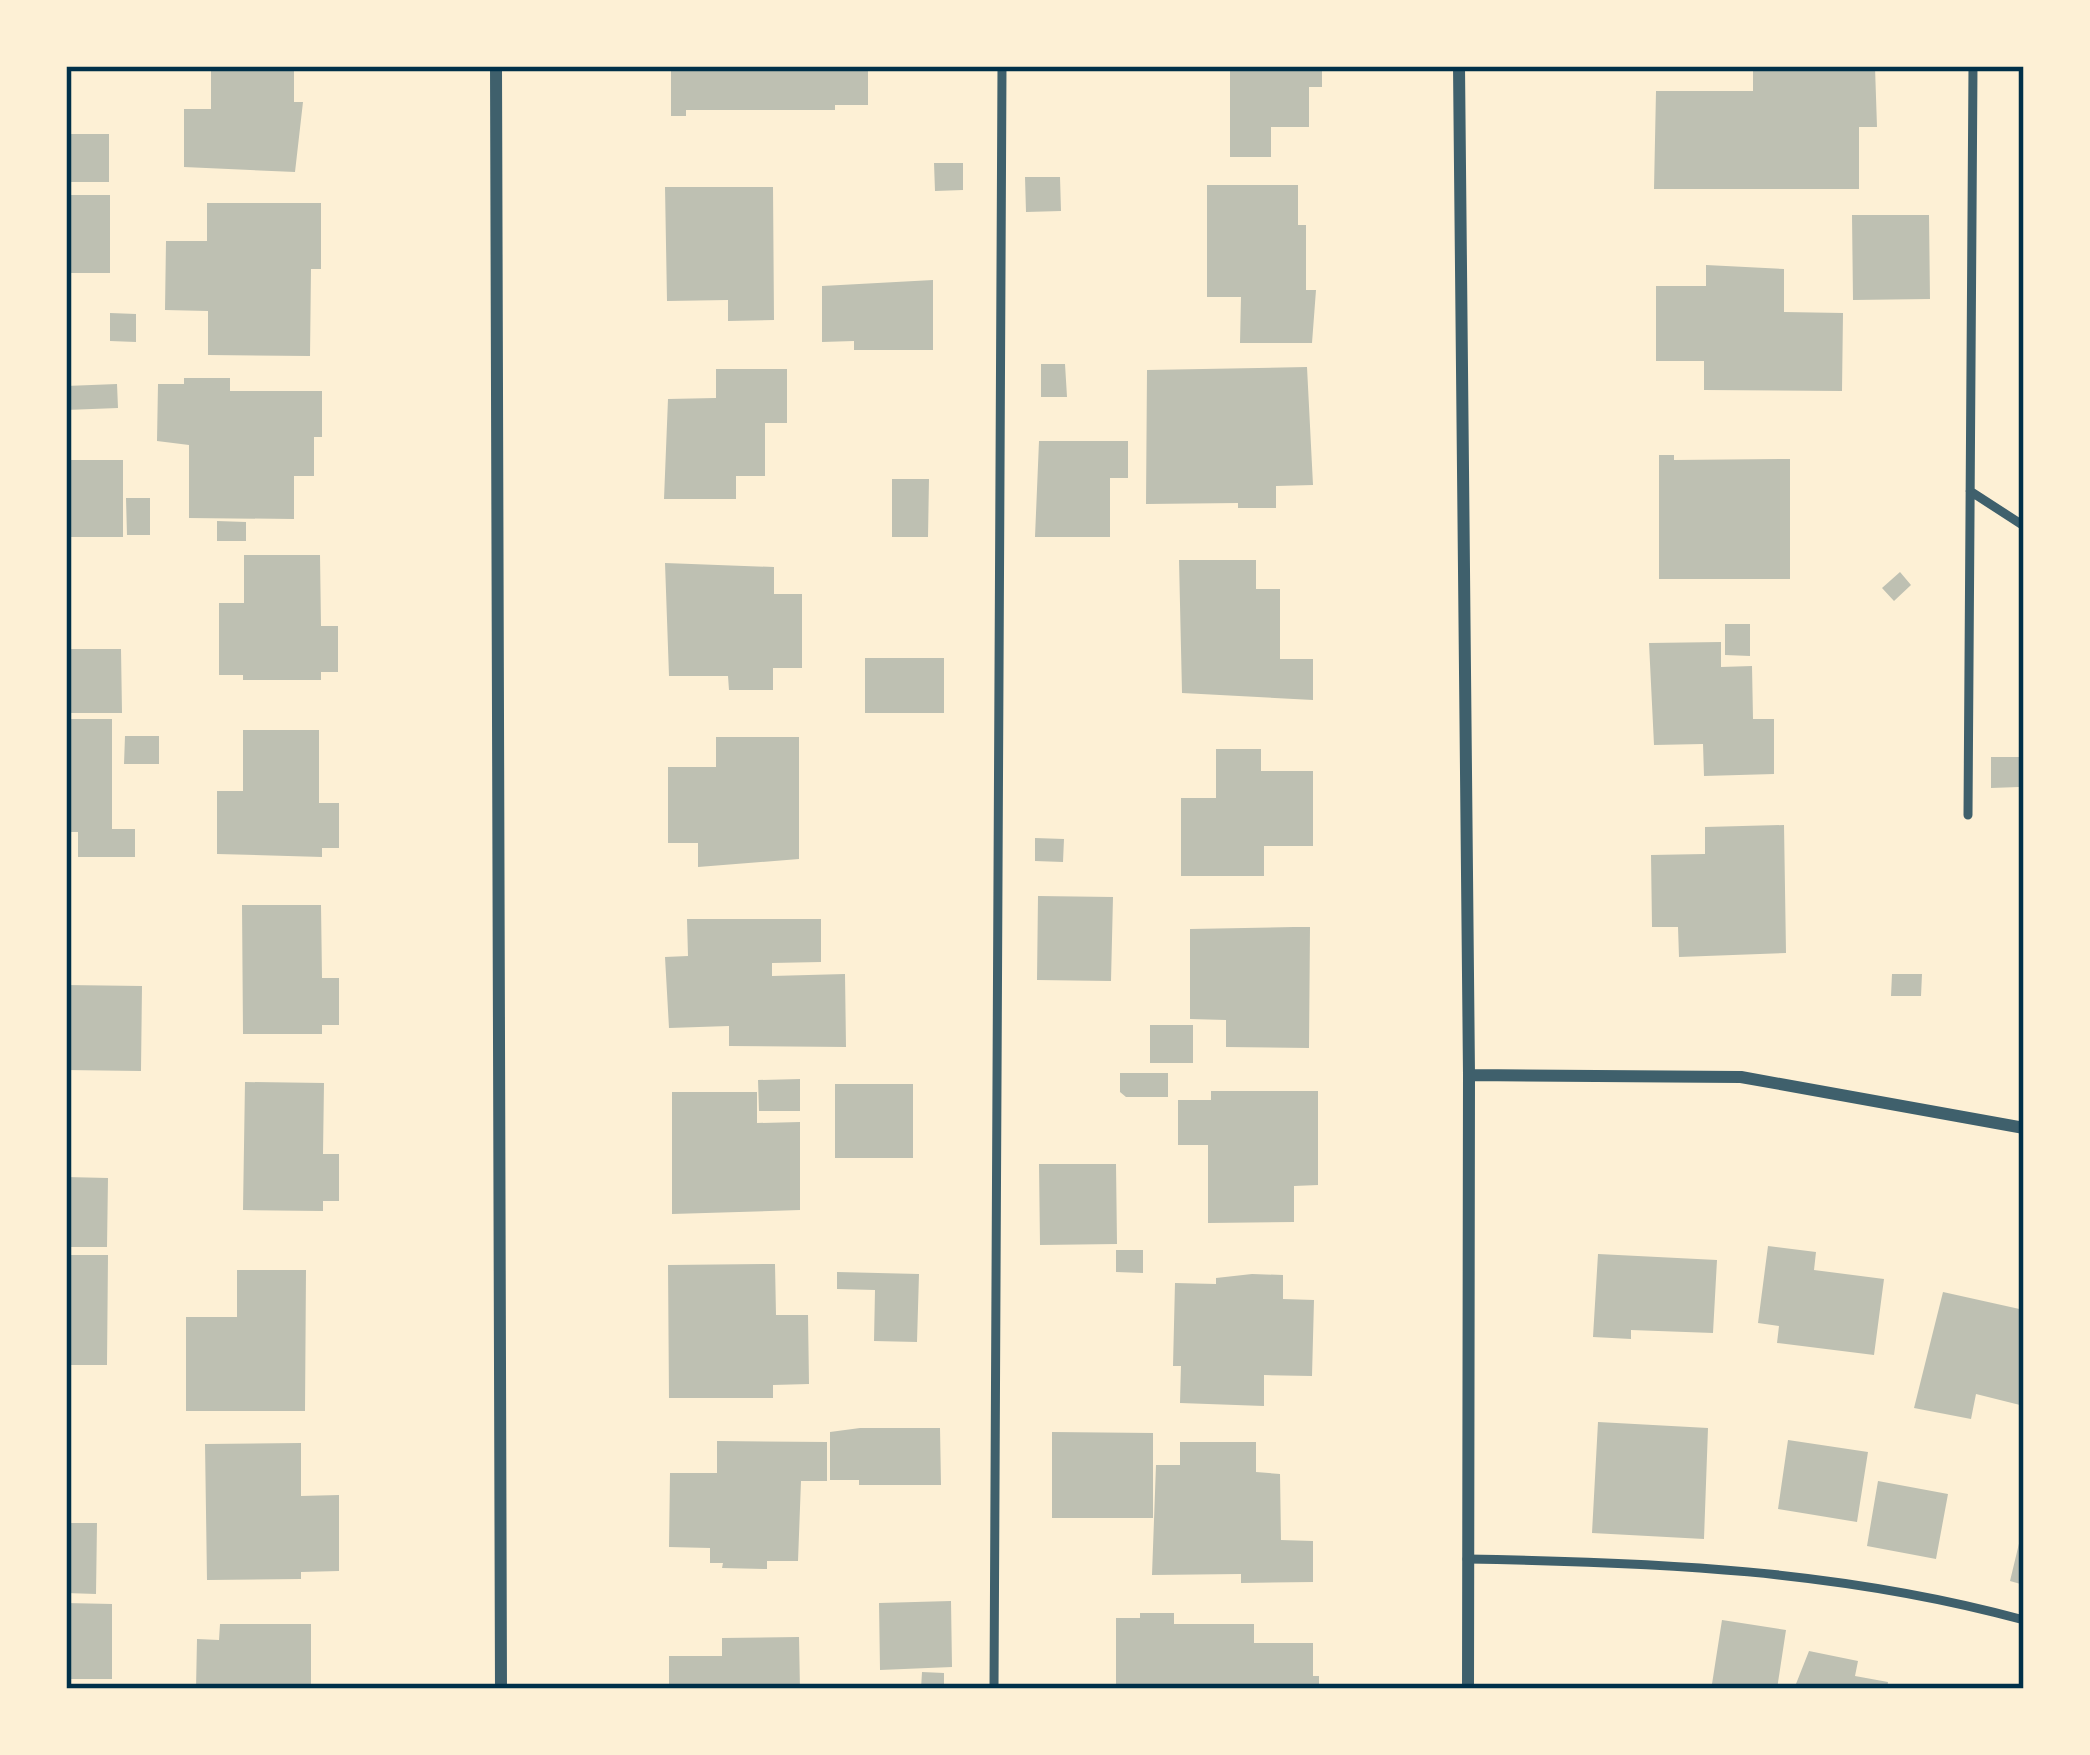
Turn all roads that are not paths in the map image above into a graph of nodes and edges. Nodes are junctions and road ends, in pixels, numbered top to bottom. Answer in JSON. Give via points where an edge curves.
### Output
{"nodes":[{"id":1,"x":496,"y":66,"type":"edge"},
{"id":2,"x":1002,"y":66,"type":"edge"},
{"id":3,"x":1459,"y":66,"type":"edge"},
{"id":4,"x":1973,"y":66,"type":"edge"},
{"id":5,"x":1970,"y":491,"type":"junction"},
{"id":6,"x":2024,"y":526,"type":"edge"},
{"id":7,"x":1968,"y":815,"type":"dead end"},
{"id":8,"x":1469,"y":1075,"type":"junction"},
{"id":9,"x":2024,"y":1128,"type":"edge"},
{"id":10,"x":1467,"y":1559,"type":"junction"},
{"id":11,"x":2024,"y":1620,"type":"edge"},
{"id":12,"x":501,"y":1689,"type":"edge"},
{"id":13,"x":994,"y":1689,"type":"edge"},
{"id":14,"x":1468,"y":1689,"type":"edge"}],
"edges":[{"from":1,"to":12,"type":"street"},
{"from":2,"to":13,"type":"lane"},
{"from":3,"to":8,"type":"street"},
{"from":4,"to":5,"type":"lane"},
{"from":5,"to":6,"type":"lane"},
{"from":5,"to":7,"type":"lane"},
{"from":8,"to":9,"type":"street","via":[[1741,1077]]},
{"from":8,"to":10,"type":"street"},
{"from":10,"to":11,"type":"lane","via":[[1752,1570]]},
{"from":10,"to":14,"type":"street"}]}
